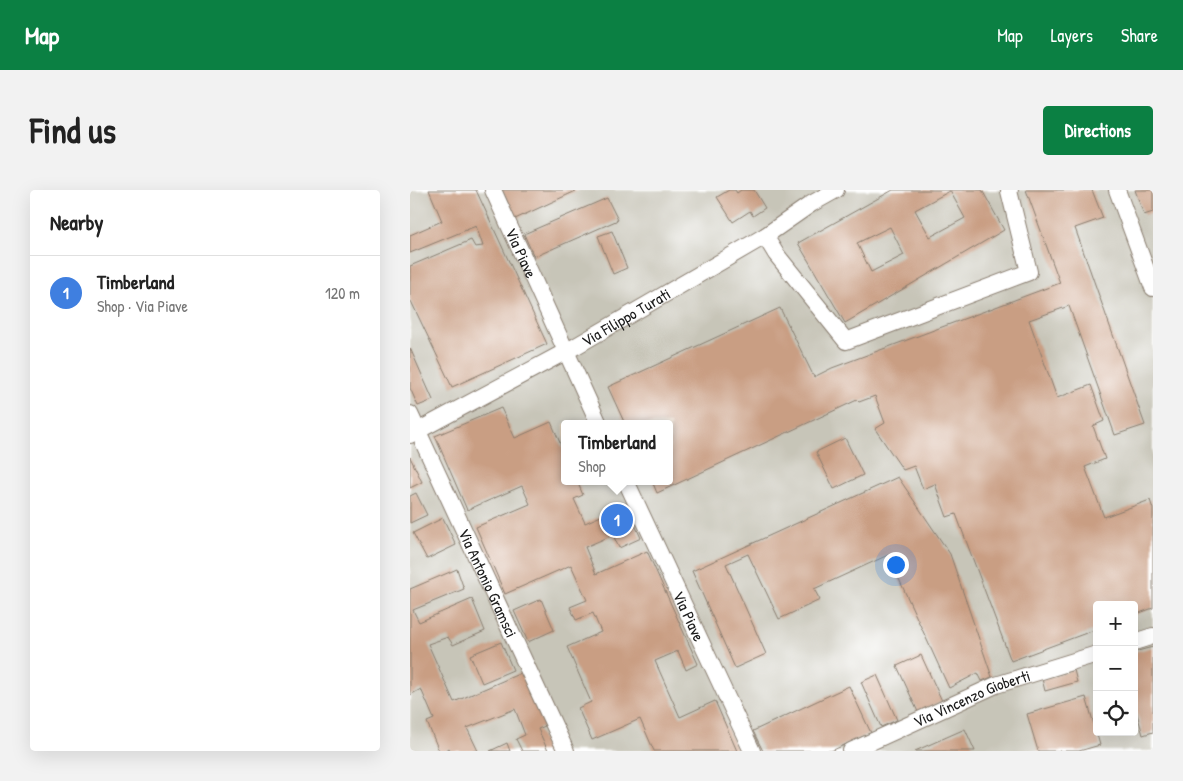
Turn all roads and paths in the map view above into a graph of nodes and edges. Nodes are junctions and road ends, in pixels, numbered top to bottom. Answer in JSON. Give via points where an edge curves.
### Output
{"nodes":[{"id":1,"x":493,"y":190,"type":"edge"},
{"id":2,"x":836,"y":190,"type":"edge"},
{"id":3,"x":1010,"y":190,"type":"edge"},
{"id":4,"x":1117,"y":190,"type":"edge"},
{"id":5,"x":765,"y":236,"type":"junction"},
{"id":6,"x":1153,"y":288,"type":"edge"},
{"id":7,"x":565,"y":352,"type":"junction"},
{"id":8,"x":410,"y":414,"type":"edge"},
{"id":9,"x":597,"y":420,"type":"edge"},
{"id":10,"x":414,"y":432,"type":"edge"},
{"id":11,"x":628,"y":485,"type":"edge"},
{"id":12,"x":1153,"y":636,"type":"edge"},
{"id":13,"x":1138,"y":641,"type":"edge"},
{"id":14,"x":1093,"y":655,"type":"edge"},
{"id":15,"x":566,"y":751,"type":"edge"},
{"id":16,"x":752,"y":751,"type":"edge"},
{"id":17,"x":851,"y":751,"type":"edge"}],
"edges":[{"from":1,"to":7,"type":"street","name":"Via Piave"},
{"from":2,"to":5,"type":"street","name":"Via Filippo Turati"},
{"from":3,"to":5,"type":"street","via":[[1029,272],[846,341]]},
{"from":4,"to":6,"type":"street"},
{"from":5,"to":7,"type":"street","name":"Via Filippo Turati"},
{"from":7,"to":9,"type":"street","name":"Via Piave"},
{"from":7,"to":10,"type":"street","name":"Via Filippo Turati"},
{"from":8,"to":10,"type":"street","name":"Via Antonio Gramsci"},
{"from":10,"to":15,"type":"street","name":"Via Antonio Gramsci"},
{"from":11,"to":16,"type":"street","name":"Via Piave"},
{"from":12,"to":13,"type":"street"},
{"from":14,"to":17,"type":"street","name":"Via Vincenzo Gioberti","via":[[996,686]]}]}
